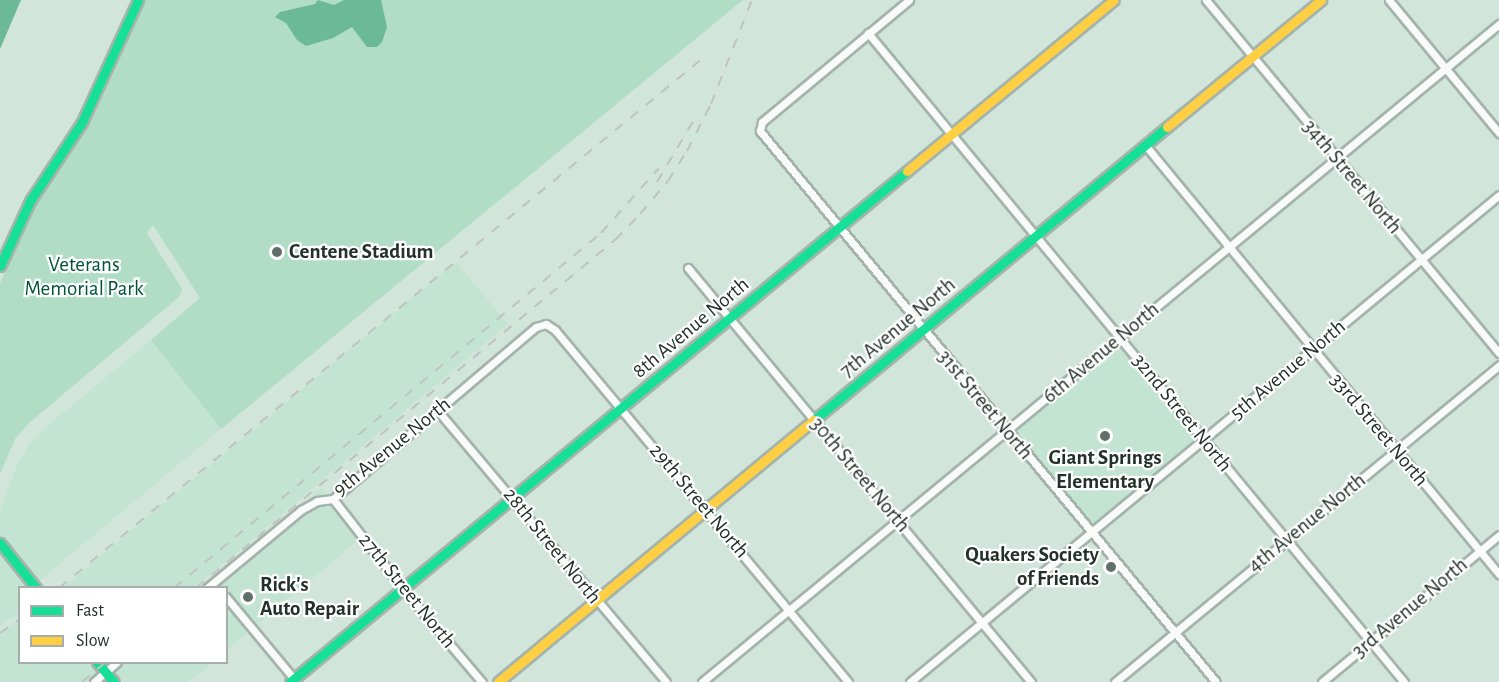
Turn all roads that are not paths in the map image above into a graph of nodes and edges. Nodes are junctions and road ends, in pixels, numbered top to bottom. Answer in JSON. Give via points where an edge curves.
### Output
{"nodes":[{"id":1,"x":138,"y":0,"type":"edge"},
{"id":2,"x":909,"y":0,"type":"edge"},
{"id":3,"x":1113,"y":0,"type":"edge"},
{"id":4,"x":1206,"y":0,"type":"edge"},
{"id":5,"x":1321,"y":0,"type":"edge"},
{"id":6,"x":1389,"y":0,"type":"edge"},
{"id":7,"x":1499,"y":24,"type":"edge"},
{"id":8,"x":868,"y":33,"type":"junction"},
{"id":9,"x":1252,"y":57,"type":"junction"},
{"id":10,"x":1446,"y":68,"type":"junction"},
{"id":11,"x":1499,"y":133,"type":"edge"},
{"id":12,"x":951,"y":134,"type":"junction"},
{"id":13,"x":1146,"y":146,"type":"junction"},
{"id":14,"x":1337,"y":158,"type":"junction"},
{"id":15,"x":1499,"y":195,"type":"edge"},
{"id":16,"x":838,"y":228,"type":"junction"},
{"id":17,"x":1036,"y":237,"type":"junction"},
{"id":18,"x":1228,"y":248,"type":"junction"},
{"id":19,"x":1420,"y":260,"type":"junction"},
{"id":20,"x":0,"y":266,"type":"edge"},
{"id":21,"x":688,"y":268,"type":"dead end"},
{"id":22,"x":730,"y":318,"type":"junction"},
{"id":23,"x":546,"y":324,"type":"joint"},
{"id":24,"x":923,"y":330,"type":"junction"},
{"id":25,"x":1119,"y":337,"type":"junction"},
{"id":26,"x":1313,"y":349,"type":"junction"},
{"id":27,"x":1499,"y":353,"type":"edge"},
{"id":28,"x":1499,"y":365,"type":"edge"},
{"id":29,"x":622,"y":409,"type":"junction"},
{"id":30,"x":438,"y":411,"type":"junction"},
{"id":31,"x":814,"y":421,"type":"junction"},
{"id":32,"x":1007,"y":432,"type":"junction"},
{"id":33,"x":1203,"y":440,"type":"junction"},
{"id":34,"x":1396,"y":450,"type":"junction"},
{"id":35,"x":513,"y":498,"type":"junction"},
{"id":36,"x":333,"y":499,"type":"junction"},
{"id":37,"x":706,"y":511,"type":"junction"},
{"id":38,"x":899,"y":522,"type":"junction"},
{"id":39,"x":1091,"y":533,"type":"junction"},
{"id":40,"x":1499,"y":535,"type":"edge"},
{"id":41,"x":1286,"y":541,"type":"junction"},
{"id":42,"x":0,"y":543,"type":"edge"},
{"id":43,"x":1479,"y":551,"type":"junction"},
{"id":44,"x":1499,"y":574,"type":"edge"},
{"id":45,"x":216,"y":585,"type":"edge"},
{"id":46,"x":34,"y":586,"type":"edge"},
{"id":47,"x":403,"y":589,"type":"junction"},
{"id":48,"x":228,"y":599,"type":"edge"},
{"id":49,"x":596,"y":601,"type":"junction"},
{"id":50,"x":790,"y":611,"type":"junction"},
{"id":51,"x":982,"y":622,"type":"junction"},
{"id":52,"x":1173,"y":633,"type":"junction"},
{"id":53,"x":1370,"y":642,"type":"junction"},
{"id":54,"x":98,"y":664,"type":"edge"},
{"id":55,"x":116,"y":664,"type":"edge"},
{"id":56,"x":105,"y":672,"type":"junction"},
{"id":57,"x":294,"y":681,"type":"edge"},
{"id":58,"x":93,"y":682,"type":"edge"},
{"id":59,"x":114,"y":682,"type":"edge"},
{"id":60,"x":482,"y":682,"type":"edge"},
{"id":61,"x":498,"y":682,"type":"edge"},
{"id":62,"x":666,"y":682,"type":"edge"},
{"id":63,"x":702,"y":682,"type":"edge"},
{"id":64,"x":848,"y":682,"type":"edge"},
{"id":65,"x":910,"y":682,"type":"edge"},
{"id":66,"x":1031,"y":682,"type":"edge"},
{"id":67,"x":1115,"y":682,"type":"edge"},
{"id":68,"x":1216,"y":682,"type":"edge"},
{"id":69,"x":1322,"y":682,"type":"edge"},
{"id":70,"x":1404,"y":682,"type":"edge"}],
"edges":[{"from":1,"to":20,"type":"street","via":[[82,122],[30,201]]},
{"from":2,"to":8,"type":"street"},
{"from":3,"to":12,"type":"street","name":"8th Avenue North"},
{"from":4,"to":9,"type":"street","name":"34th Street North"},
{"from":5,"to":9,"type":"street","name":"7th Avenue North"},
{"from":6,"to":10,"type":"street"},
{"from":7,"to":10,"type":"street","name":"6th Avenue North"},
{"from":8,"to":12,"type":"street","name":"32nd Street North"},
{"from":8,"to":16,"type":"street","name":"31st Street North","via":[[759,126]]},
{"from":9,"to":13,"type":"street","name":"7th Avenue North"},
{"from":9,"to":14,"type":"street","name":"34th Street North"},
{"from":10,"to":11,"type":"street"},
{"from":10,"to":14,"type":"street","name":"6th Avenue North"},
{"from":12,"to":16,"type":"street","name":"8th Avenue North"},
{"from":12,"to":17,"type":"street","name":"32nd Street North"},
{"from":13,"to":17,"type":"street","name":"7th Avenue North"},
{"from":13,"to":18,"type":"street","name":"33rd Street North"},
{"from":14,"to":18,"type":"street","name":"6th Avenue North"},
{"from":14,"to":19,"type":"street","name":"34th Street North"},
{"from":15,"to":19,"type":"street","name":"5th Avenue North"},
{"from":16,"to":22,"type":"street","name":"8th Avenue North"},
{"from":16,"to":24,"type":"street","name":"31st Street North"},
{"from":17,"to":24,"type":"street","name":"7th Avenue North"},
{"from":17,"to":25,"type":"street","name":"32nd Street North"},
{"from":18,"to":25,"type":"street","name":"6th Avenue North"},
{"from":18,"to":26,"type":"street","name":"33rd Street North"},
{"from":19,"to":26,"type":"street","name":"5th Avenue North"},
{"from":19,"to":27,"type":"street","name":"34th Street North"},
{"from":21,"to":22,"type":"street","name":"30th Street North"},
{"from":22,"to":29,"type":"street","name":"8th Avenue North"},
{"from":22,"to":31,"type":"street","name":"30th Street North"},
{"from":23,"to":29,"type":"street","name":"29th Street North"},
{"from":23,"to":30,"type":"street","name":"9th Avenue North","via":[[536,327]]},
{"from":24,"to":31,"type":"street","name":"7th Avenue North"},
{"from":24,"to":32,"type":"street","name":"31st Street North"},
{"from":25,"to":32,"type":"street","name":"6th Avenue North"},
{"from":25,"to":33,"type":"street","name":"32nd Street North"},
{"from":26,"to":33,"type":"street","name":"5th Avenue North"},
{"from":26,"to":34,"type":"street","name":"33rd Street North"},
{"from":28,"to":34,"type":"street","name":"4th Avenue North"},
{"from":29,"to":35,"type":"street","name":"8th Avenue North"},
{"from":29,"to":37,"type":"street","name":"29th Street North"},
{"from":30,"to":35,"type":"street","name":"28th Street North"},
{"from":30,"to":36,"type":"street","name":"9th Avenue North"},
{"from":31,"to":37,"type":"street","name":"7th Avenue North"},
{"from":31,"to":38,"type":"street","name":"30th Street North"},
{"from":32,"to":38,"type":"street","name":"6th Avenue North"},
{"from":32,"to":39,"type":"street","name":"31st Street North"},
{"from":33,"to":39,"type":"street","name":"5th Avenue North"},
{"from":33,"to":41,"type":"street","name":"32nd Street North"},
{"from":34,"to":41,"type":"street","name":"4th Avenue North"},
{"from":34,"to":43,"type":"street","name":"33rd Street North"},
{"from":35,"to":47,"type":"street","name":"8th Avenue North"},
{"from":35,"to":49,"type":"street","name":"28th Street North"},
{"from":36,"to":45,"type":"street","name":"9th Avenue North","via":[[317,501],[301,510]]},
{"from":36,"to":47,"type":"street","name":"27th Street North"},
{"from":37,"to":49,"type":"street","name":"7th Avenue North"},
{"from":37,"to":50,"type":"street","name":"29th Street North"},
{"from":38,"to":50,"type":"street","name":"6th Avenue North"},
{"from":38,"to":51,"type":"street","name":"30th Street North"},
{"from":39,"to":51,"type":"street","name":"5th Avenue North"},
{"from":39,"to":52,"type":"street","name":"31st Street North"},
{"from":40,"to":43,"type":"street","name":"3rd Avenue North"},
{"from":41,"to":52,"type":"street","name":"4th Avenue North"},
{"from":41,"to":53,"type":"street","name":"32nd Street North"},
{"from":42,"to":46,"type":"street"},
{"from":43,"to":44,"type":"street","name":"33rd Street North"},
{"from":43,"to":53,"type":"street","name":"3rd Avenue North"},
{"from":47,"to":57,"type":"street","name":"8th Avenue North"},
{"from":47,"to":60,"type":"street","name":"27th Street North"},
{"from":48,"to":57,"type":"street"},
{"from":49,"to":61,"type":"street","name":"7th Avenue North"},
{"from":49,"to":62,"type":"street","name":"28th Street North"},
{"from":50,"to":63,"type":"street","name":"6th Avenue North"},
{"from":50,"to":64,"type":"street","name":"29th Street North"},
{"from":51,"to":65,"type":"street","name":"5th Avenue North"},
{"from":51,"to":66,"type":"street","name":"30th Street North"},
{"from":52,"to":67,"type":"street","name":"4th Avenue North"},
{"from":52,"to":68,"type":"street","name":"31st Street North"},
{"from":53,"to":69,"type":"street","name":"3rd Avenue North"},
{"from":53,"to":70,"type":"street","name":"32nd Street North"},
{"from":54,"to":56,"type":"street"},
{"from":55,"to":56,"type":"street"},
{"from":56,"to":58,"type":"street"},
{"from":56,"to":59,"type":"street"}]}
